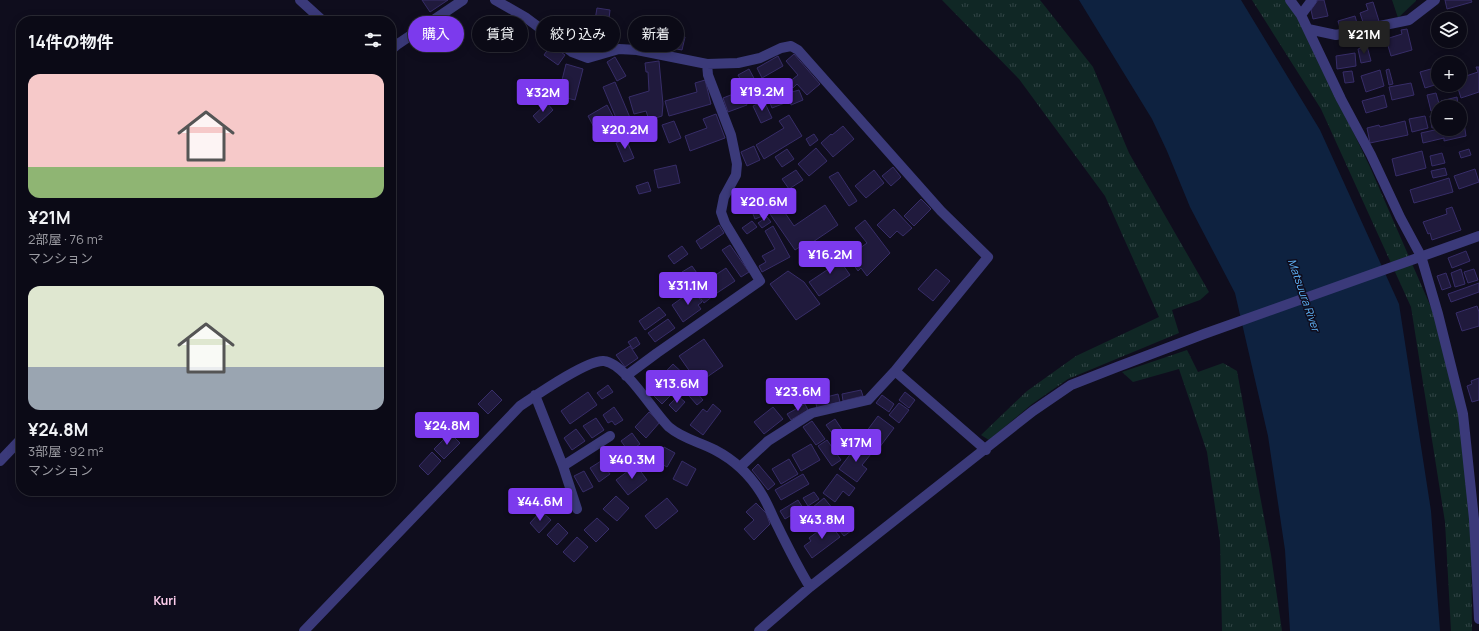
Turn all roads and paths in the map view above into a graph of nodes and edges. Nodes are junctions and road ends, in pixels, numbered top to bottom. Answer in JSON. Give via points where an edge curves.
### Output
{"nodes":[{"id":1,"x":300,"y":0,"type":"edge"},
{"id":2,"x":463,"y":0,"type":"edge"},
{"id":3,"x":495,"y":0,"type":"edge"},
{"id":4,"x":1290,"y":0,"type":"edge"},
{"id":5,"x":1312,"y":0,"type":"edge"},
{"id":6,"x":1435,"y":0,"type":"edge"},
{"id":7,"x":1301,"y":15,"type":"junction"},
{"id":8,"x":318,"y":16,"type":"edge"},
{"id":9,"x":1308,"y":29,"type":"junction"},
{"id":10,"x":396,"y":46,"type":"edge"},
{"id":11,"x":707,"y":64,"type":"junction"},
{"id":12,"x":1479,"y":236,"type":"edge"},
{"id":13,"x":1416,"y":258,"type":"junction"},
{"id":14,"x":895,"y":371,"type":"junction"},
{"id":15,"x":626,"y":376,"type":"junction"},
{"id":16,"x":535,"y":395,"type":"junction"},
{"id":17,"x":610,"y":436,"type":"dead end"},
{"id":18,"x":16,"y":444,"type":"edge"},
{"id":19,"x":986,"y":450,"type":"junction"},
{"id":20,"x":0,"y":461,"type":"edge"},
{"id":21,"x":563,"y":466,"type":"junction"},
{"id":22,"x":740,"y":467,"type":"junction"},
{"id":23,"x":577,"y":509,"type":"dead end"},
{"id":24,"x":810,"y":587,"type":"junction"},
{"id":25,"x":1479,"y":619,"type":"edge"},
{"id":26,"x":304,"y":631,"type":"edge"},
{"id":27,"x":759,"y":631,"type":"edge"}],
"edges":[{"from":1,"to":8,"type":"street"},
{"from":2,"to":10,"type":"street"},
{"from":3,"to":11,"type":"street","via":[[525,17],[572,52],[588,58],[619,49]]},
{"from":4,"to":7,"type":"street"},
{"from":5,"to":7,"type":"street"},
{"from":6,"to":9,"type":"street","via":[[1409,20],[1336,35]]},
{"from":7,"to":9,"type":"street"},
{"from":9,"to":13,"type":"street","via":[[1341,99],[1371,154]]},
{"from":11,"to":14,"type":"street","via":[[738,63],[791,46],[798,50],[936,206],[988,257]]},
{"from":11,"to":15,"type":"street","via":[[708,75],[731,135],[737,164],[736,175],[724,197],[721,212],[760,281]]},
{"from":12,"to":13,"type":"street"},
{"from":13,"to":19,"type":"street","via":[[1071,385],[1033,411]]},
{"from":13,"to":25,"type":"street","via":[[1438,314],[1463,414],[1474,520]]},
{"from":14,"to":19,"type":"street"},
{"from":14,"to":22,"type":"street","via":[[868,400],[812,413],[768,441]]},
{"from":15,"to":16,"type":"street","via":[[613,364],[599,360]]},
{"from":15,"to":22,"type":"street","via":[[669,427],[688,440],[715,450]]},
{"from":16,"to":21,"type":"street"},
{"from":16,"to":26,"type":"street","via":[[520,406]]},
{"from":17,"to":21,"type":"street"},
{"from":18,"to":20,"type":"street"},
{"from":19,"to":24,"type":"street"},
{"from":21,"to":23,"type":"street"},
{"from":22,"to":24,"type":"street","via":[[761,493],[796,565]]},
{"from":24,"to":27,"type":"street"}]}
